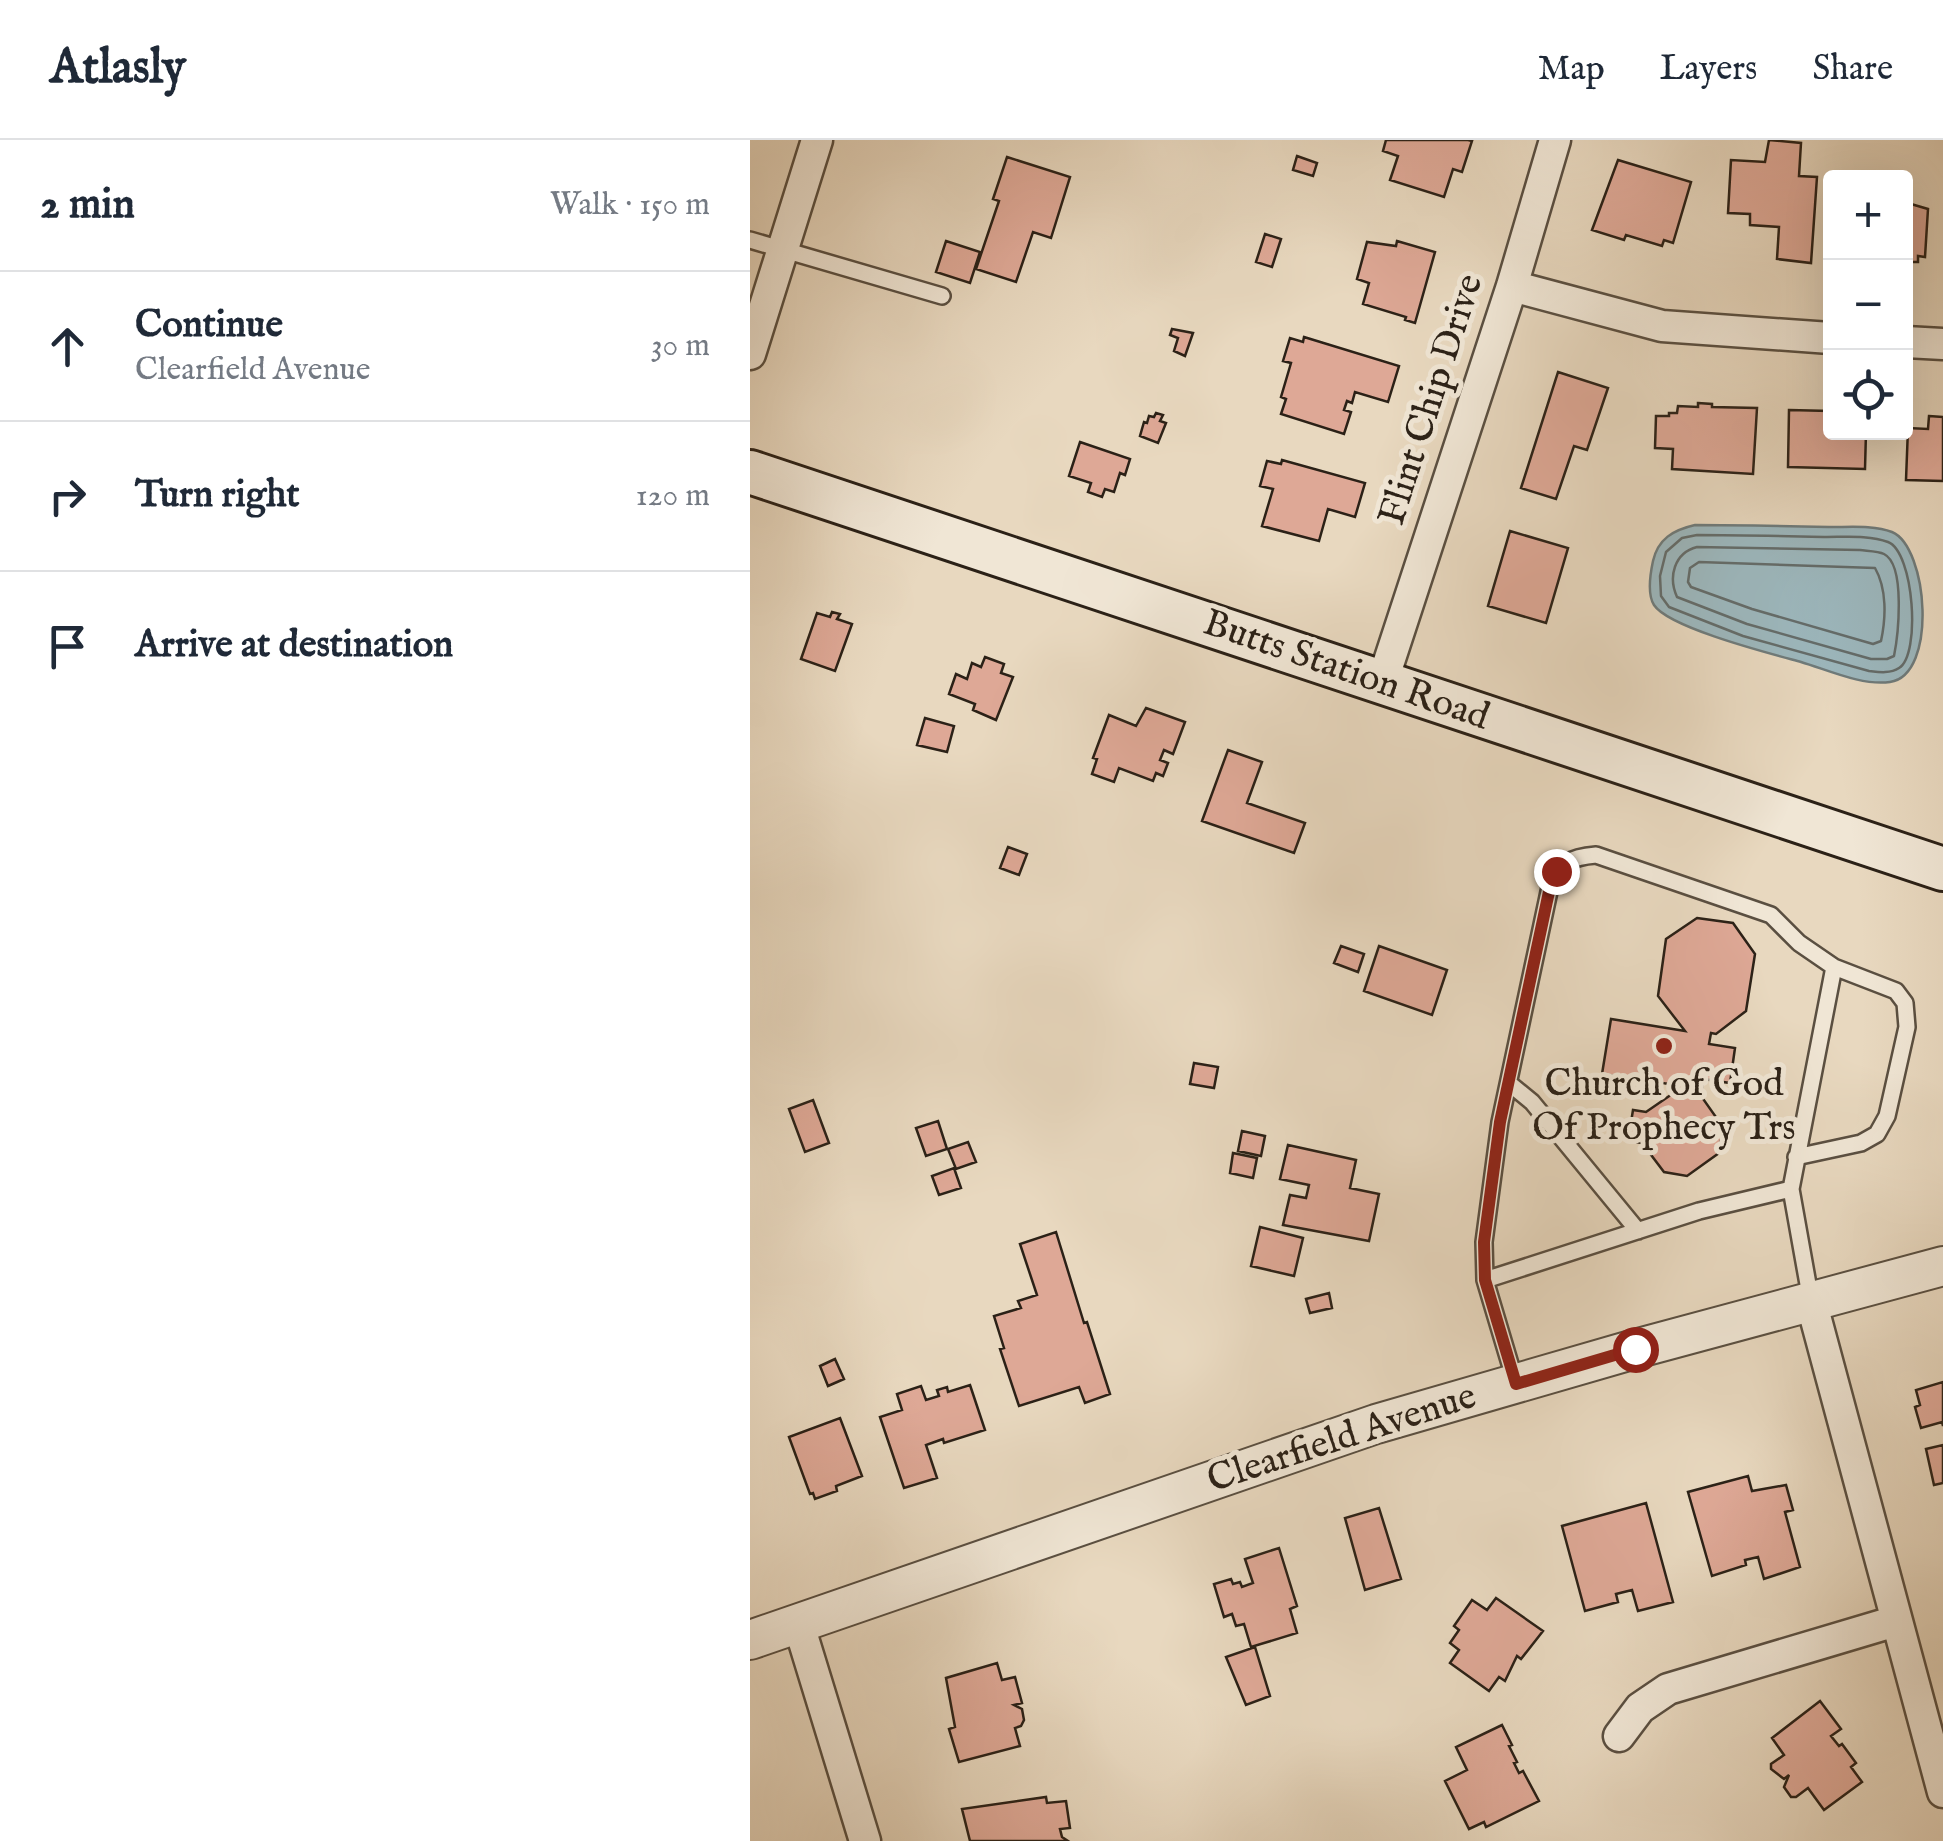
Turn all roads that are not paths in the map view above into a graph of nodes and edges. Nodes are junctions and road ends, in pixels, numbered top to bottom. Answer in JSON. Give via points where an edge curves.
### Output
{"nodes":[{"id":1,"x":817,"y":140,"type":"edge"},
{"id":2,"x":1555,"y":140,"type":"edge"},
{"id":3,"x":750,"y":240,"type":"edge"},
{"id":4,"x":782,"y":250,"type":"junction"},
{"id":5,"x":1512,"y":286,"type":"junction"},
{"id":6,"x":942,"y":296,"type":"dead end"},
{"id":7,"x":1823,"y":338,"type":"edge"},
{"id":8,"x":1913,"y":342,"type":"edge"},
{"id":9,"x":1943,"y":344,"type":"edge"},
{"id":10,"x":750,"y":354,"type":"edge"},
{"id":11,"x":750,"y":472,"type":"edge"},
{"id":12,"x":1382,"y":683,"type":"junction"},
{"id":13,"x":1943,"y":869,"type":"edge"},
{"id":14,"x":1834,"y":967,"type":"junction"},
{"id":15,"x":1510,"y":1084,"type":"junction"},
{"id":16,"x":1796,"y":1157,"type":"junction"},
{"id":17,"x":1792,"y":1189,"type":"junction"},
{"id":18,"x":1638,"y":1231,"type":"junction"},
{"id":19,"x":1943,"y":1266,"type":"edge"},
{"id":20,"x":1485,"y":1280,"type":"junction"},
{"id":21,"x":1811,"y":1300,"type":"junction"},
{"id":22,"x":1516,"y":1384,"type":"junction"},
{"id":23,"x":1896,"y":1621,"type":"junction"},
{"id":24,"x":798,"y":1622,"type":"junction"},
{"id":25,"x":750,"y":1640,"type":"edge"},
{"id":26,"x":1619,"y":1736,"type":"dead end"},
{"id":27,"x":1943,"y":1792,"type":"edge"},
{"id":28,"x":864,"y":1841,"type":"edge"}],
"edges":[{"from":1,"to":4,"type":"street"},
{"from":2,"to":5,"type":"street","name":"Flint Chip Drive"},
{"from":3,"to":4,"type":"lane"},
{"from":4,"to":6,"type":"lane"},
{"from":4,"to":10,"type":"street"},
{"from":5,"to":7,"type":"street","via":[[1662,326]]},
{"from":5,"to":12,"type":"street","name":"Flint Chip Drive"},
{"from":8,"to":9,"type":"street"},
{"from":11,"to":12,"type":"main road","name":"Butts Station Road"},
{"from":12,"to":13,"type":"main road","name":"Butts Station Road"},
{"from":14,"to":15,"type":"lane","via":[[1771,915],[1612,859],[1572,857],[1550,887]]},
{"from":14,"to":16,"type":"lane"},
{"from":14,"to":16,"type":"lane","via":[[1896,991],[1907,1027],[1877,1134]]},
{"from":15,"to":18,"type":"lane"},
{"from":15,"to":20,"type":"lane","via":[[1490,1182]]},
{"from":16,"to":17,"type":"lane"},
{"from":17,"to":18,"type":"lane"},
{"from":17,"to":21,"type":"lane"},
{"from":18,"to":20,"type":"lane"},
{"from":19,"to":21,"type":"street","name":"Clearfield Avenue"},
{"from":20,"to":22,"type":"lane"},
{"from":21,"to":22,"type":"street","name":"Clearfield Avenue"},
{"from":21,"to":23,"type":"street"},
{"from":22,"to":24,"type":"street","name":"Clearfield Avenue","via":[[1376,1424]]},
{"from":23,"to":26,"type":"street","via":[[1668,1689],[1640,1708]]},
{"from":23,"to":27,"type":"street"},
{"from":24,"to":25,"type":"street","name":"Clearfield Avenue"},
{"from":24,"to":28,"type":"street"}]}
